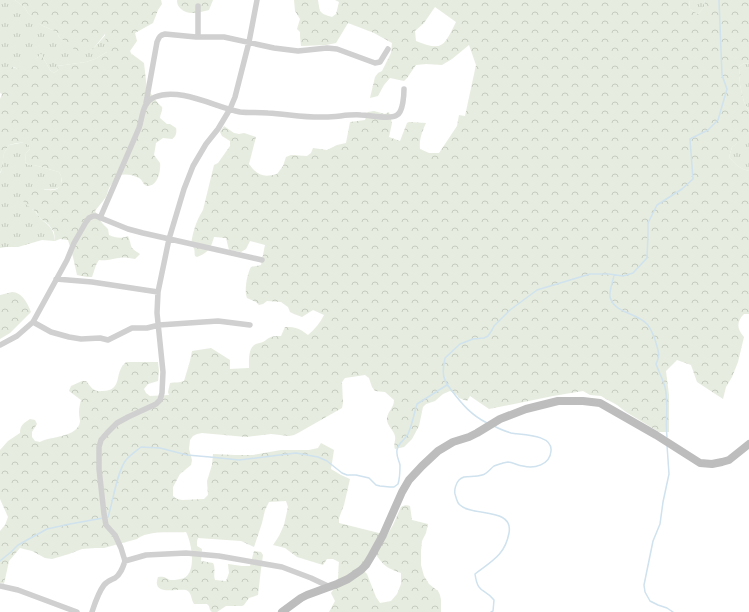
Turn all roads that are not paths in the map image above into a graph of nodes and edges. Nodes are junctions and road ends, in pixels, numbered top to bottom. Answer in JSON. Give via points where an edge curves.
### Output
{"nodes":[{"id":1,"x":257,"y":0,"type":"edge"},
{"id":2,"x":198,"y":6,"type":"dead end"},
{"id":3,"x":198,"y":37,"type":"junction"},
{"id":4,"x":249,"y":42,"type":"junction"},
{"id":5,"x":388,"y":49,"type":"dead end"},
{"id":6,"x":404,"y":89,"type":"dead end"},
{"id":7,"x":146,"y":103,"type":"junction"},
{"id":8,"x":230,"y":109,"type":"junction"},
{"id":9,"x":100,"y":218,"type":"junction"},
{"id":10,"x":169,"y":239,"type":"junction"},
{"id":11,"x":262,"y":260,"type":"dead end"},
{"id":12,"x":56,"y":279,"type":"junction"},
{"id":13,"x":158,"y":292,"type":"junction"},
{"id":14,"x":33,"y":322,"type":"junction"},
{"id":15,"x":159,"y":325,"type":"junction"},
{"id":16,"x":250,"y":326,"type":"dead end"},
{"id":17,"x":0,"y":345,"type":"edge"},
{"id":18,"x":749,"y":444,"type":"edge"},
{"id":19,"x":125,"y":561,"type":"junction"},
{"id":20,"x":0,"y":586,"type":"edge"},
{"id":21,"x":330,"y":587,"type":"junction"},
{"id":22,"x":77,"y":612,"type":"edge"},
{"id":23,"x":92,"y":612,"type":"edge"},
{"id":24,"x":282,"y":612,"type":"edge"}],
"edges":[{"from":1,"to":4,"type":"street"},
{"from":2,"to":3,"type":"street"},
{"from":3,"to":4,"type":"street","via":[[224,37]]},
{"from":3,"to":7,"type":"street","via":[[165,34],[159,38]]},
{"from":4,"to":5,"type":"street","via":[[298,51],[327,48],[378,63]]},
{"from":4,"to":8,"type":"street"},
{"from":6,"to":8,"type":"street","via":[[400,113],[396,116],[323,117],[250,113]]},
{"from":7,"to":8,"type":"street","via":[[154,97],[166,94],[201,100]]},
{"from":7,"to":9,"type":"street","via":[[139,128]]},
{"from":8,"to":10,"type":"street","via":[[193,166]]},
{"from":9,"to":10,"type":"street","via":[[128,229]]},
{"from":9,"to":12,"type":"street","via":[[93,216],[86,222]]},
{"from":10,"to":11,"type":"street"},
{"from":10,"to":13,"type":"street"},
{"from":12,"to":13,"type":"street"},
{"from":12,"to":14,"type":"street"},
{"from":13,"to":15,"type":"street"},
{"from":14,"to":15,"type":"street","via":[[51,332],[69,337],[108,340],[132,328]]},
{"from":14,"to":17,"type":"street","via":[[17,336]]},
{"from":15,"to":16,"type":"street","via":[[218,321]]},
{"from":15,"to":19,"type":"street","via":[[163,372],[160,400],[117,423],[98,447],[106,525],[115,535]]},
{"from":18,"to":21,"type":"main road","via":[[729,460],[712,464],[700,462],[600,403],[558,401],[526,409],[500,419],[438,451],[409,480],[366,565],[352,576]]},
{"from":19,"to":21,"type":"street","via":[[146,555],[186,553],[219,556],[282,567]]},
{"from":19,"to":23,"type":"street","via":[[118,576],[105,585],[97,597]]},
{"from":20,"to":22,"type":"street"},
{"from":21,"to":24,"type":"main road","via":[[301,598]]}]}
